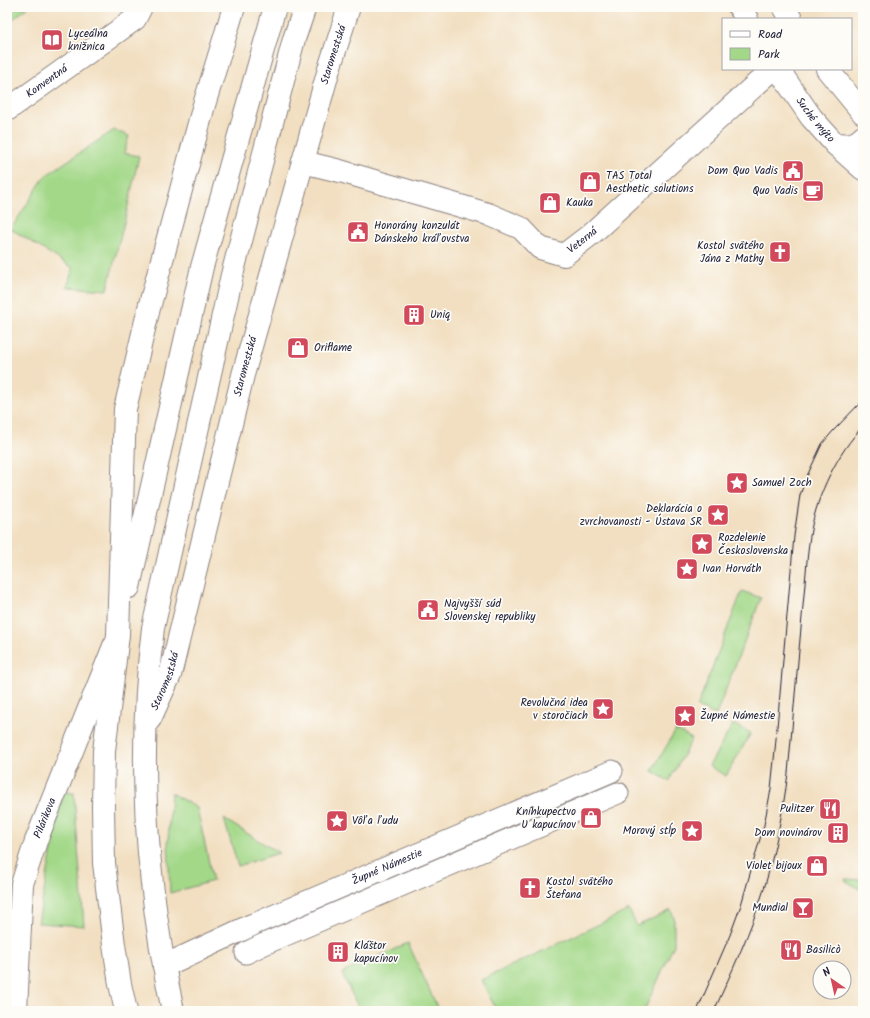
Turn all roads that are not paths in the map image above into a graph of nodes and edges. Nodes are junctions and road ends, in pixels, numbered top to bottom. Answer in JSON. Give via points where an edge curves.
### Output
{"nodes":[{"id":1,"x":141,"y":7,"type":"edge"},
{"id":2,"x":234,"y":7,"type":"edge"},
{"id":3,"x":275,"y":7,"type":"edge"},
{"id":4,"x":305,"y":7,"type":"edge"},
{"id":5,"x":349,"y":7,"type":"edge"},
{"id":6,"x":739,"y":7,"type":"edge"},
{"id":7,"x":784,"y":7,"type":"edge"},
{"id":8,"x":746,"y":18,"type":"edge"},
{"id":9,"x":790,"y":18,"type":"edge"},
{"id":10,"x":772,"y":70,"type":"edge"},
{"id":11,"x":779,"y":70,"type":"edge"},
{"id":12,"x":827,"y":70,"type":"edge"},
{"id":13,"x":7,"y":110,"type":"edge"},
{"id":14,"x":863,"y":113,"type":"edge"},
{"id":15,"x":863,"y":137,"type":"edge"},
{"id":16,"x":835,"y":144,"type":"junction"},
{"id":17,"x":303,"y":162,"type":"junction"},
{"id":18,"x":863,"y":169,"type":"edge"},
{"id":19,"x":118,"y":635,"type":"junction"},
{"id":20,"x":146,"y":727,"type":"junction"},
{"id":21,"x":612,"y":771,"type":"dead end"},
{"id":22,"x":618,"y":793,"type":"dead end"},
{"id":23,"x":15,"y":882,"type":"edge"},
{"id":24,"x":252,"y":925,"type":"joint"},
{"id":25,"x":246,"y":953,"type":"dead end"},
{"id":26,"x":164,"y":966,"type":"junction"},
{"id":27,"x":16,"y":1011,"type":"edge"},
{"id":28,"x":126,"y":1011,"type":"edge"},
{"id":29,"x":173,"y":1011,"type":"edge"}],
"edges":[{"from":1,"to":13,"type":"main road","name":"Konventná","via":[[135,19]]},
{"from":2,"to":19,"type":"main road","via":[[202,113],[149,308],[125,408]]},
{"from":3,"to":19,"type":"main road","via":[[202,267]]},
{"from":4,"to":20,"type":"main road","name":"Staromestská","via":[[294,39],[232,275],[153,628],[147,678]]},
{"from":5,"to":17,"type":"main road","name":"Staromestská"},
{"from":6,"to":8,"type":"main road"},
{"from":7,"to":9,"type":"main road"},
{"from":10,"to":17,"type":"main road","name":"Veterná","via":[[590,235],[564,255],[540,248],[521,228],[488,214]]},
{"from":11,"to":16,"type":"main road","name":"Suché mýto","via":[[811,117]]},
{"from":12,"to":14,"type":"main road"},
{"from":15,"to":16,"type":"main road","name":"Suché mýto","via":[[851,145]]},
{"from":16,"to":18,"type":"main road"},
{"from":17,"to":20,"type":"main road","name":"Staromestská","via":[[243,376],[170,675]]},
{"from":19,"to":23,"type":"main road","name":"Pilárikova","via":[[36,841]]},
{"from":19,"to":28,"type":"main road","via":[[104,751],[104,855],[114,945]]},
{"from":20,"to":26,"type":"main road","name":"Staromestská","via":[[146,806],[150,867]]},
{"from":21,"to":24,"type":"street","name":"Župné Námestie"},
{"from":22,"to":25,"type":"street"},
{"from":23,"to":27,"type":"main road","name":"Pilárikova"},
{"from":24,"to":26,"type":"main road","name":"Župné Námestie"},
{"from":26,"to":29,"type":"main road","name":"Staromestská"}]}
